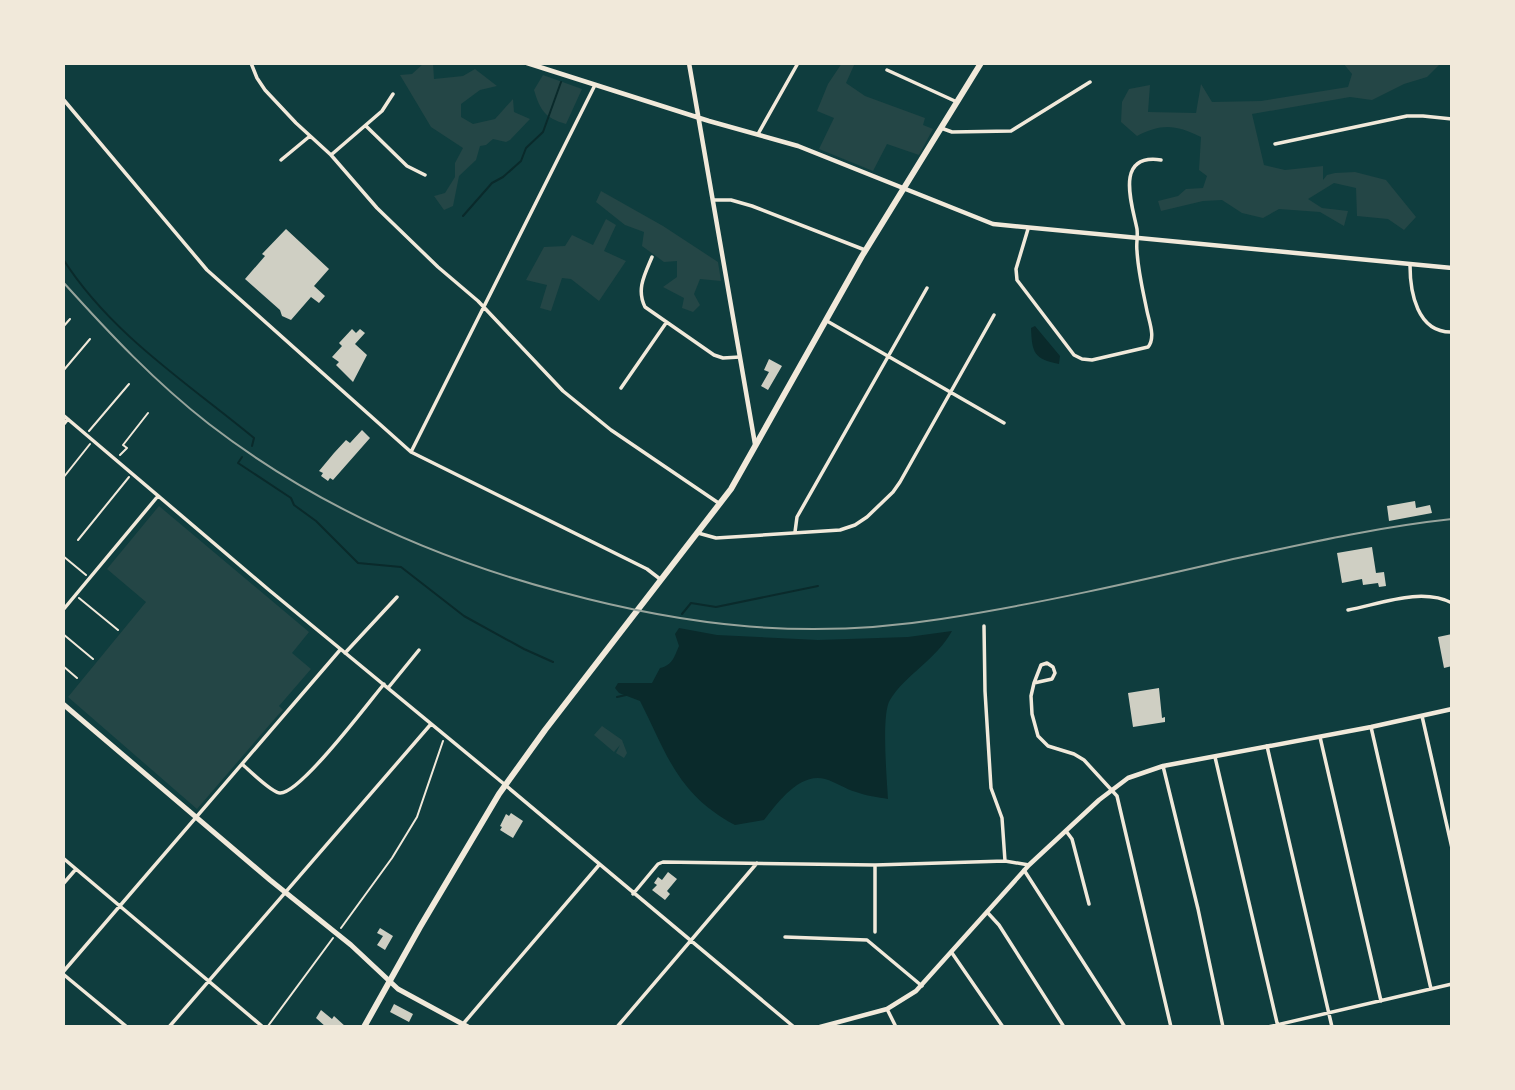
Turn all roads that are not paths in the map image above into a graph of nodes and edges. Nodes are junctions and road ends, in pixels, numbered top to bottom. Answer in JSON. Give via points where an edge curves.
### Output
{"nodes":[{"id":1,"x":251,"y":63,"type":"edge"},
{"id":2,"x":527,"y":63,"type":"edge"},
{"id":3,"x":549,"y":63,"type":"edge"},
{"id":4,"x":689,"y":63,"type":"edge"},
{"id":5,"x":798,"y":63,"type":"edge"},
{"id":6,"x":981,"y":63,"type":"edge"},
{"id":7,"x":547,"y":69,"type":"junction"},
{"id":8,"x":887,"y":70,"type":"dead end"},
{"id":9,"x":1090,"y":82,"type":"dead end"},
{"id":10,"x":595,"y":85,"type":"junction"},
{"id":11,"x":393,"y":93,"type":"dead end"},
{"id":12,"x":63,"y":99,"type":"edge"},
{"id":13,"x":957,"y":102,"type":"junction"},
{"id":14,"x":700,"y":118,"type":"junction"},
{"id":15,"x":1452,"y":119,"type":"edge"},
{"id":16,"x":366,"y":126,"type":"junction"},
{"id":17,"x":941,"y":128,"type":"junction"},
{"id":18,"x":758,"y":135,"type":"junction"},
{"id":19,"x":310,"y":136,"type":"junction"},
{"id":20,"x":1275,"y":144,"type":"dead end"},
{"id":21,"x":331,"y":155,"type":"junction"},
{"id":22,"x":281,"y":160,"type":"dead end"},
{"id":23,"x":1161,"y":160,"type":"dead end"},
{"id":24,"x":425,"y":175,"type":"dead end"},
{"id":25,"x":903,"y":189,"type":"junction"},
{"id":26,"x":714,"y":200,"type":"junction"},
{"id":27,"x":1028,"y":229,"type":"junction"},
{"id":28,"x":1138,"y":237,"type":"junction"},
{"id":29,"x":865,"y":250,"type":"junction"},
{"id":30,"x":652,"y":257,"type":"dead end"},
{"id":31,"x":1410,"y":265,"type":"junction"},
{"id":32,"x":1452,"y":268,"type":"edge"},
{"id":33,"x":927,"y":288,"type":"dead end"},
{"id":34,"x":482,"y":307,"type":"junction"},
{"id":35,"x":994,"y":315,"type":"dead end"},
{"id":36,"x":825,"y":320,"type":"junction"},
{"id":37,"x":666,"y":323,"type":"junction"},
{"id":38,"x":1452,"y":332,"type":"edge"},
{"id":39,"x":888,"y":356,"type":"junction"},
{"id":40,"x":740,"y":358,"type":"junction"},
{"id":41,"x":621,"y":388,"type":"dead end"},
{"id":42,"x":951,"y":391,"type":"junction"},
{"id":43,"x":63,"y":415,"type":"edge"},
{"id":44,"x":68,"y":419,"type":"junction"},
{"id":45,"x":1004,"y":423,"type":"dead end"},
{"id":46,"x":63,"y":425,"type":"edge"},
{"id":47,"x":755,"y":444,"type":"junction"},
{"id":48,"x":411,"y":452,"type":"junction"},
{"id":49,"x":158,"y":496,"type":"junction"},
{"id":50,"x":720,"y":504,"type":"junction"},
{"id":51,"x":794,"y":532,"type":"junction"},
{"id":52,"x":698,"y":533,"type":"junction"},
{"id":53,"x":662,"y":580,"type":"junction"},
{"id":54,"x":397,"y":597,"type":"dead end"},
{"id":55,"x":1452,"y":603,"type":"edge"},
{"id":56,"x":63,"y":610,"type":"edge"},
{"id":57,"x":1348,"y":610,"type":"dead end"},
{"id":58,"x":984,"y":626,"type":"dead end"},
{"id":59,"x":341,"y":649,"type":"junction"},
{"id":60,"x":419,"y":650,"type":"dead end"},
{"id":61,"x":345,"y":653,"type":"junction"},
{"id":62,"x":1034,"y":683,"type":"junction"},
{"id":63,"x":386,"y":686,"type":"junction"},
{"id":64,"x":63,"y":704,"type":"edge"},
{"id":65,"x":1452,"y":709,"type":"edge"},
{"id":66,"x":1422,"y":716,"type":"junction"},
{"id":67,"x":431,"y":724,"type":"junction"},
{"id":68,"x":1371,"y":727,"type":"junction"},
{"id":69,"x":1320,"y":737,"type":"junction"},
{"id":70,"x":1267,"y":746,"type":"junction"},
{"id":71,"x":1215,"y":757,"type":"junction"},
{"id":72,"x":241,"y":763,"type":"junction"},
{"id":73,"x":1163,"y":766,"type":"junction"},
{"id":74,"x":505,"y":786,"type":"junction"},
{"id":75,"x":1111,"y":789,"type":"junction"},
{"id":76,"x":195,"y":817,"type":"junction"},
{"id":77,"x":1066,"y":831,"type":"junction"},
{"id":78,"x":1452,"y":848,"type":"edge"},
{"id":79,"x":63,"y":858,"type":"edge"},
{"id":80,"x":1005,"y":861,"type":"junction"},
{"id":81,"x":757,"y":863,"type":"junction"},
{"id":82,"x":599,"y":865,"type":"junction"},
{"id":83,"x":875,"y":865,"type":"junction"},
{"id":84,"x":1029,"y":865,"type":"junction"},
{"id":85,"x":76,"y":869,"type":"junction"},
{"id":86,"x":1024,"y":870,"type":"junction"},
{"id":87,"x":63,"y":884,"type":"edge"},
{"id":88,"x":285,"y":893,"type":"junction"},
{"id":89,"x":633,"y":894,"type":"junction"},
{"id":90,"x":1089,"y":904,"type":"dead end"},
{"id":91,"x":119,"y":905,"type":"junction"},
{"id":92,"x":987,"y":912,"type":"junction"},
{"id":93,"x":875,"y":932,"type":"dead end"},
{"id":94,"x":785,"y":937,"type":"dead end"},
{"id":95,"x":690,"y":942,"type":"junction"},
{"id":96,"x":952,"y":953,"type":"junction"},
{"id":97,"x":63,"y":973,"type":"edge"},
{"id":98,"x":389,"y":981,"type":"junction"},
{"id":99,"x":209,"y":982,"type":"junction"},
{"id":100,"x":1452,"y":984,"type":"edge"},
{"id":101,"x":922,"y":986,"type":"junction"},
{"id":102,"x":1431,"y":989,"type":"junction"},
{"id":103,"x":1381,"y":1000,"type":"junction"},
{"id":104,"x":887,"y":1009,"type":"junction"},
{"id":105,"x":1329,"y":1013,"type":"junction"},
{"id":106,"x":124,"y":1026,"type":"edge"},
{"id":107,"x":466,"y":1026,"type":"edge"},
{"id":108,"x":1278,"y":1026,"type":"edge"},
{"id":109,"x":169,"y":1027,"type":"edge"},
{"id":110,"x":265,"y":1027,"type":"edge"},
{"id":111,"x":364,"y":1027,"type":"edge"},
{"id":112,"x":617,"y":1027,"type":"edge"},
{"id":113,"x":794,"y":1027,"type":"edge"},
{"id":114,"x":820,"y":1027,"type":"edge"},
{"id":115,"x":896,"y":1027,"type":"edge"},
{"id":116,"x":1003,"y":1027,"type":"edge"},
{"id":117,"x":1064,"y":1027,"type":"edge"},
{"id":118,"x":1125,"y":1027,"type":"edge"},
{"id":119,"x":1171,"y":1027,"type":"edge"},
{"id":120,"x":1223,"y":1027,"type":"edge"},
{"id":121,"x":1268,"y":1027,"type":"edge"},
{"id":122,"x":1332,"y":1027,"type":"edge"}],
"edges":[{"from":1,"to":19,"type":"street","via":[[262,87]]},
{"from":2,"to":7,"type":"street"},
{"from":3,"to":7,"type":"street"},
{"from":4,"to":14,"type":"street"},
{"from":5,"to":18,"type":"street"},
{"from":6,"to":13,"type":"main road"},
{"from":7,"to":10,"type":"street"},
{"from":8,"to":13,"type":"street"},
{"from":9,"to":17,"type":"street","via":[[1011,131],[952,132]]},
{"from":10,"to":14,"type":"street"},
{"from":10,"to":34,"type":"street"},
{"from":11,"to":16,"type":"street","via":[[385,109]]},
{"from":12,"to":48,"type":"street","via":[[211,274]]},
{"from":13,"to":17,"type":"main road"},
{"from":14,"to":18,"type":"street"},
{"from":14,"to":26,"type":"street"},
{"from":15,"to":20,"type":"street","via":[[1407,116]]},
{"from":16,"to":21,"type":"street"},
{"from":16,"to":24,"type":"street","via":[[407,166]]},
{"from":17,"to":25,"type":"main road"},
{"from":18,"to":25,"type":"street","via":[[803,148]]},
{"from":19,"to":21,"type":"street"},
{"from":19,"to":22,"type":"street"},
{"from":21,"to":34,"type":"street","via":[[397,228]]},
{"from":23,"to":28,"type":"street","via":[[1142,161],[1130,176]]},
{"from":25,"to":27,"type":"street","via":[[986,222]]},
{"from":25,"to":29,"type":"main road"},
{"from":26,"to":29,"type":"street","via":[[752,206]]},
{"from":26,"to":40,"type":"street"},
{"from":27,"to":28,"type":"street"},
{"from":27,"to":28,"type":"street","via":[[1017,280],[1074,355],[1092,360],[1150,345]]},
{"from":28,"to":31,"type":"street"},
{"from":29,"to":36,"type":"main road"},
{"from":30,"to":37,"type":"street","via":[[641,297]]},
{"from":31,"to":32,"type":"street"},
{"from":31,"to":38,"type":"street","via":[[1421,316],[1434,328]]},
{"from":33,"to":39,"type":"street"},
{"from":34,"to":48,"type":"street"},
{"from":34,"to":50,"type":"street","via":[[579,405]]},
{"from":35,"to":42,"type":"street"},
{"from":36,"to":39,"type":"street"},
{"from":36,"to":47,"type":"main road"},
{"from":37,"to":40,"type":"street","via":[[718,357]]},
{"from":37,"to":41,"type":"street"},
{"from":39,"to":42,"type":"street"},
{"from":39,"to":51,"type":"street"},
{"from":40,"to":47,"type":"street"},
{"from":42,"to":45,"type":"street"},
{"from":42,"to":51,"type":"street","via":[[897,487],[874,511],[845,528]]},
{"from":43,"to":44,"type":"street"},
{"from":44,"to":46,"type":"street"},
{"from":44,"to":49,"type":"street"},
{"from":47,"to":50,"type":"main road"},
{"from":48,"to":53,"type":"street"},
{"from":49,"to":56,"type":"street"},
{"from":49,"to":59,"type":"street"},
{"from":50,"to":52,"type":"main road"},
{"from":51,"to":52,"type":"street","via":[[716,538]]},
{"from":52,"to":53,"type":"main road"},
{"from":53,"to":74,"type":"main road"},
{"from":54,"to":61,"type":"street"},
{"from":55,"to":57,"type":"street","via":[[1425,596]]},
{"from":58,"to":80,"type":"street","via":[[991,788],[1002,818]]},
{"from":59,"to":61,"type":"street"},
{"from":59,"to":72,"type":"street"},
{"from":60,"to":63,"type":"street"},
{"from":61,"to":63,"type":"street"},
{"from":62,"to":62,"type":"street","via":[[1041,665],[1053,667],[1052,679]]},
{"from":62,"to":75,"type":"street","via":[[1032,714],[1038,736],[1048,746],[1080,757]]},
{"from":63,"to":67,"type":"street"},
{"from":63,"to":72,"type":"street","via":[[330,751],[284,792],[276,792]]},
{"from":64,"to":76,"type":"main road"},
{"from":65,"to":66,"type":"street"},
{"from":66,"to":68,"type":"street"},
{"from":66,"to":78,"type":"street"},
{"from":67,"to":74,"type":"street"},
{"from":67,"to":88,"type":"street"},
{"from":68,"to":69,"type":"street"},
{"from":68,"to":102,"type":"street"},
{"from":69,"to":70,"type":"street"},
{"from":69,"to":103,"type":"street"},
{"from":70,"to":71,"type":"street"},
{"from":70,"to":105,"type":"street"},
{"from":71,"to":73,"type":"street"},
{"from":71,"to":108,"type":"street"},
{"from":72,"to":76,"type":"street"},
{"from":73,"to":75,"type":"street"},
{"from":73,"to":120,"type":"street"},
{"from":74,"to":82,"type":"street"},
{"from":74,"to":98,"type":"main road"},
{"from":75,"to":77,"type":"street"},
{"from":75,"to":119,"type":"street","via":[[1117,798]]},
{"from":76,"to":88,"type":"main road"},
{"from":76,"to":91,"type":"street"},
{"from":77,"to":84,"type":"street"},
{"from":77,"to":90,"type":"street"},
{"from":79,"to":85,"type":"street"},
{"from":80,"to":83,"type":"street"},
{"from":80,"to":84,"type":"street"},
{"from":81,"to":83,"type":"street"},
{"from":81,"to":89,"type":"street","via":[[661,863]]},
{"from":81,"to":95,"type":"street"},
{"from":82,"to":89,"type":"street"},
{"from":82,"to":107,"type":"street"},
{"from":83,"to":93,"type":"street"},
{"from":84,"to":86,"type":"street"},
{"from":85,"to":87,"type":"street"},
{"from":85,"to":91,"type":"street"},
{"from":86,"to":92,"type":"street"},
{"from":86,"to":118,"type":"street"},
{"from":88,"to":98,"type":"main road"},
{"from":88,"to":99,"type":"street"},
{"from":89,"to":95,"type":"street"},
{"from":91,"to":97,"type":"street"},
{"from":91,"to":99,"type":"street"},
{"from":92,"to":96,"type":"street"},
{"from":92,"to":117,"type":"street"},
{"from":94,"to":101,"type":"street","via":[[867,940]]},
{"from":95,"to":112,"type":"street"},
{"from":95,"to":113,"type":"street"},
{"from":96,"to":101,"type":"street"},
{"from":96,"to":116,"type":"street"},
{"from":97,"to":106,"type":"street"},
{"from":98,"to":107,"type":"main road"},
{"from":98,"to":111,"type":"main road"},
{"from":99,"to":109,"type":"street"},
{"from":99,"to":110,"type":"street"},
{"from":100,"to":102,"type":"street"},
{"from":101,"to":104,"type":"street"},
{"from":102,"to":103,"type":"street"},
{"from":103,"to":105,"type":"street"},
{"from":104,"to":114,"type":"street"},
{"from":104,"to":115,"type":"street"},
{"from":105,"to":108,"type":"street"},
{"from":105,"to":122,"type":"street"},
{"from":108,"to":121,"type":"street"}]}
